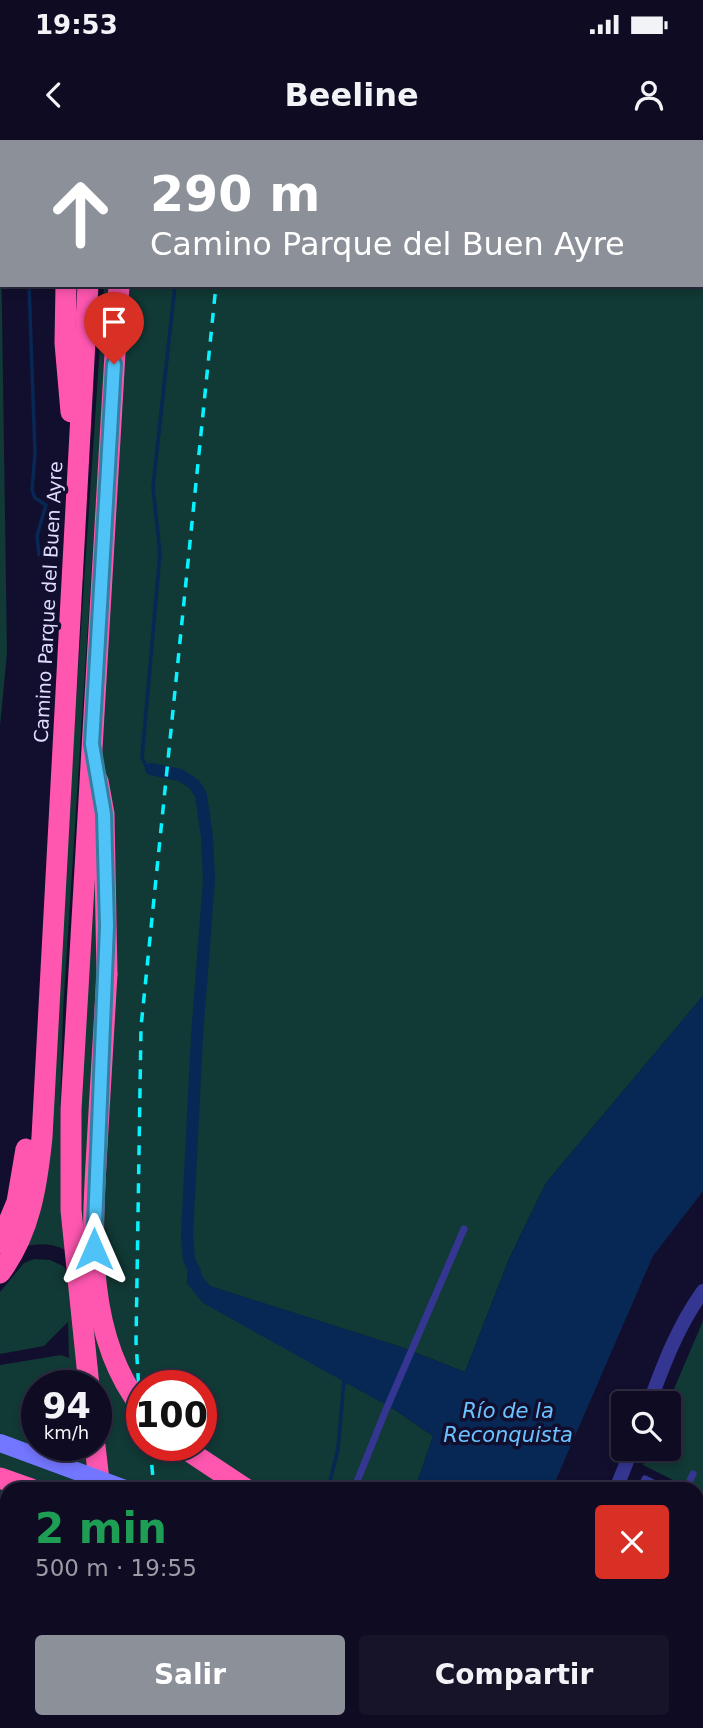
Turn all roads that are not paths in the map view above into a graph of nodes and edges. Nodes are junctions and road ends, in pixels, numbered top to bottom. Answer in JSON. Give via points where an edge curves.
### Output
{"nodes":[{"id":1,"x":66,"y":287,"type":"edge"},
{"id":2,"x":88,"y":287,"type":"edge"},
{"id":3,"x":119,"y":287,"type":"edge"},
{"id":4,"x":77,"y":491,"type":"junction"},
{"id":5,"x":92,"y":744,"type":"junction"},
{"id":6,"x":52,"y":920,"type":"junction"},
{"id":7,"x":464,"y":1229,"type":"dead end"},
{"id":8,"x":0,"y":1242,"type":"edge"},
{"id":9,"x":0,"y":1273,"type":"edge"},
{"id":10,"x":703,"y":1291,"type":"edge"},
{"id":11,"x":87,"y":1370,"type":"edge"},
{"id":12,"x":126,"y":1384,"type":"edge"},
{"id":13,"x":654,"y":1391,"type":"edge"},
{"id":14,"x":0,"y":1443,"type":"edge"},
{"id":15,"x":97,"y":1461,"type":"edge"},
{"id":16,"x":204,"y":1461,"type":"edge"},
{"id":17,"x":627,"y":1461,"type":"edge"},
{"id":18,"x":693,"y":1475,"type":"dead end"},
{"id":19,"x":99,"y":1482,"type":"edge"},
{"id":20,"x":106,"y":1482,"type":"edge"},
{"id":21,"x":235,"y":1482,"type":"edge"},
{"id":22,"x":357,"y":1482,"type":"edge"},
{"id":23,"x":619,"y":1482,"type":"edge"},
{"id":24,"x":690,"y":1482,"type":"edge"}],
"edges":[{"from":1,"to":4,"type":"highway","via":[[65,343]]},
{"from":2,"to":4,"type":"highway","name":"Camino Parque del Buen Ayre"},
{"from":3,"to":5,"type":"highway"},
{"from":4,"to":6,"type":"highway","name":"Camino Parque del Buen Ayre"},
{"from":5,"to":11,"type":"highway","via":[[71,1122],[71,1210]]},
{"from":5,"to":12,"type":"highway","bridge":true,"via":[[104,814],[107,974],[95,1263],[108,1346]]},
{"from":6,"to":8,"type":"highway","via":[[25,1164],[17,1202]]},
{"from":6,"to":9,"type":"highway","via":[[39,1163],[26,1224]]},
{"from":7,"to":22,"type":"lane"},
{"from":10,"to":13,"type":"street","via":[[670,1346]]},
{"from":14,"to":20,"type":"main road","bridge":true},
{"from":15,"to":19,"type":"highway"},
{"from":16,"to":21,"type":"highway"},
{"from":17,"to":23,"type":"street"},
{"from":18,"to":24,"type":"lane"}]}
